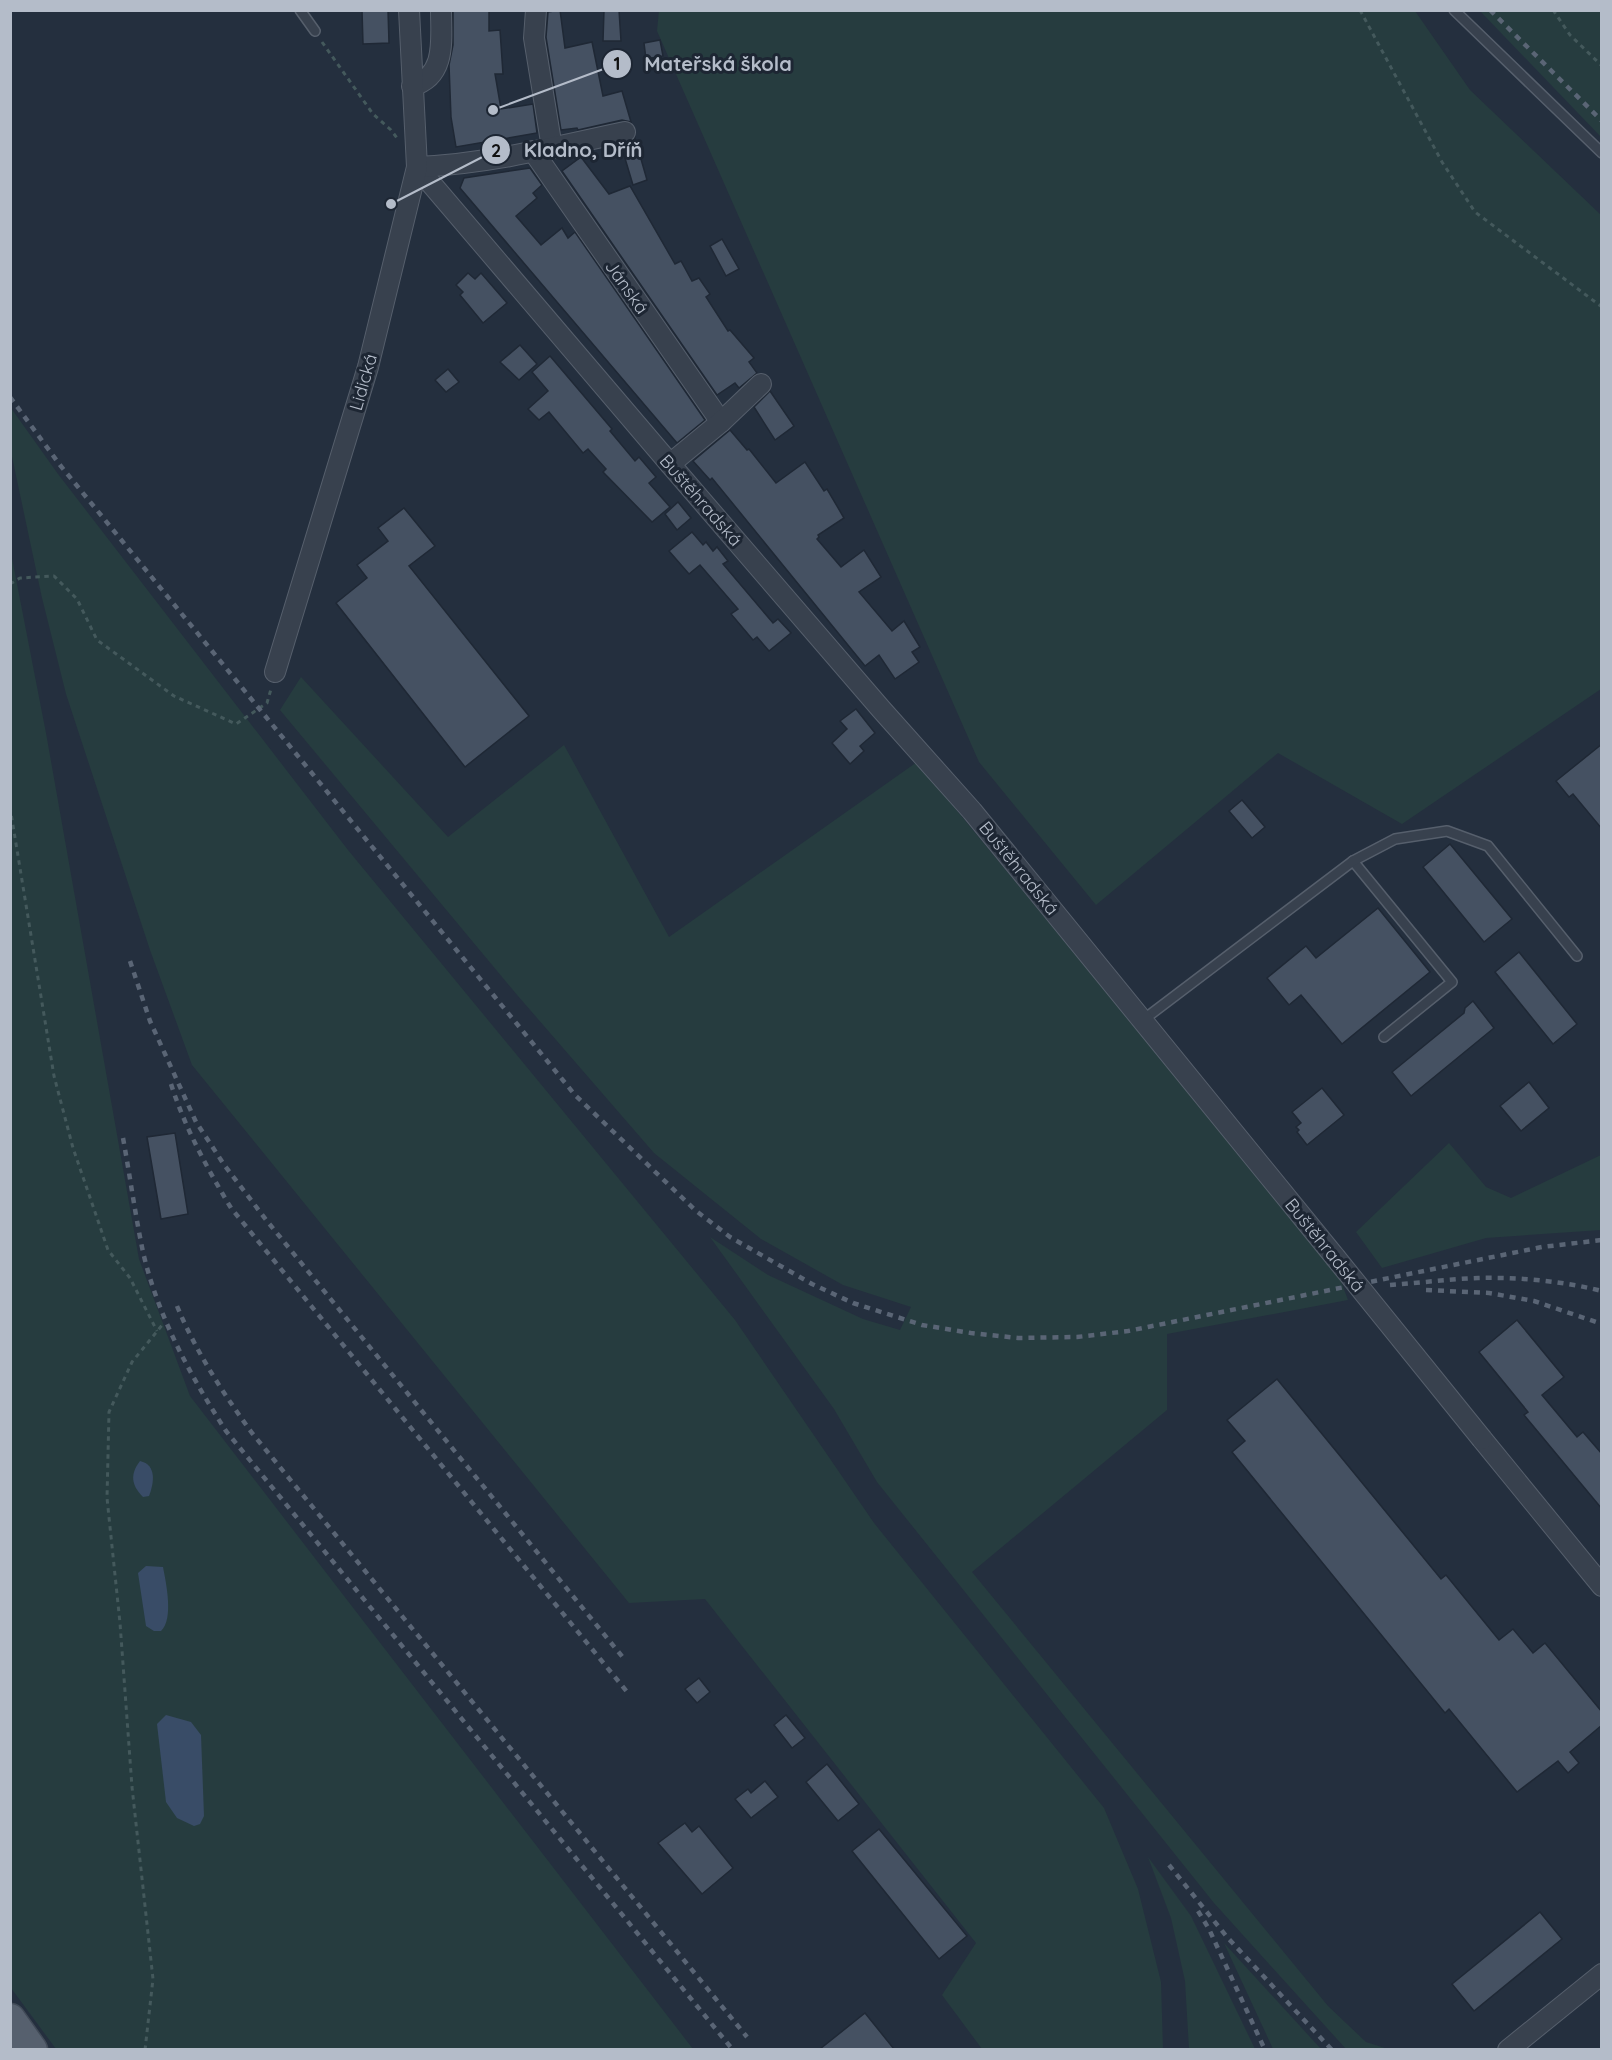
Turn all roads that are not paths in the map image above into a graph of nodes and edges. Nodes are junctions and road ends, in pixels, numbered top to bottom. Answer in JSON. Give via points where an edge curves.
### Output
{"nodes":[{"id":1,"x":300,"y":10,"type":"edge"},
{"id":2,"x":409,"y":10,"type":"edge"},
{"id":3,"x":441,"y":10,"type":"edge"},
{"id":4,"x":536,"y":10,"type":"edge"},
{"id":5,"x":1454,"y":10,"type":"edge"},
{"id":6,"x":315,"y":31,"type":"road end"},
{"id":7,"x":412,"y":86,"type":"junction"},
{"id":8,"x":625,"y":132,"type":"dead end"},
{"id":9,"x":542,"y":150,"type":"junction"},
{"id":10,"x":1602,"y":153,"type":"edge"},
{"id":11,"x":417,"y":167,"type":"junction"},
{"id":12,"x":761,"y":384,"type":"dead end"},
{"id":13,"x":721,"y":422,"type":"junction"},
{"id":14,"x":670,"y":464,"type":"junction"},
{"id":15,"x":275,"y":672,"type":"road end"},
{"id":16,"x":1353,"y":861,"type":"junction"},
{"id":17,"x":1577,"y":956,"type":"dead end"},
{"id":18,"x":1143,"y":1020,"type":"junction"},
{"id":19,"x":1384,"y":1038,"type":"dead end"},
{"id":20,"x":1602,"y":1586,"type":"edge"},
{"id":21,"x":1602,"y":1974,"type":"edge"},
{"id":22,"x":10,"y":2019,"type":"edge"},
{"id":23,"x":32,"y":2049,"type":"edge"},
{"id":24,"x":1508,"y":2049,"type":"edge"}],
"edges":[{"from":1,"to":6,"type":"lane"},
{"from":2,"to":7,"type":"street","name":"Lidická"},
{"from":3,"to":7,"type":"street","via":[[439,61],[426,80]]},
{"from":4,"to":9,"type":"street","name":"Jánská","via":[[534,38]]},
{"from":5,"to":10,"type":"lane"},
{"from":7,"to":11,"type":"street","name":"Lidická"},
{"from":8,"to":9,"type":"street"},
{"from":9,"to":11,"type":"street"},
{"from":9,"to":13,"type":"street","name":"Jánská"},
{"from":11,"to":14,"type":"street","name":"Buštěhradská"},
{"from":11,"to":15,"type":"street","name":"Lidická","via":[[368,367]]},
{"from":12,"to":13,"type":"street"},
{"from":13,"to":14,"type":"street"},
{"from":14,"to":18,"type":"street","name":"Buštěhradská","via":[[972,811]]},
{"from":16,"to":17,"type":"lane","via":[[1395,839],[1447,831],[1488,846]]},
{"from":16,"to":18,"type":"lane"},
{"from":16,"to":19,"type":"lane","via":[[1452,982]]},
{"from":18,"to":20,"type":"street","name":"Buštěhradská","bridge":true},
{"from":21,"to":24,"type":"street"},
{"from":22,"to":23,"type":"main road"}]}
